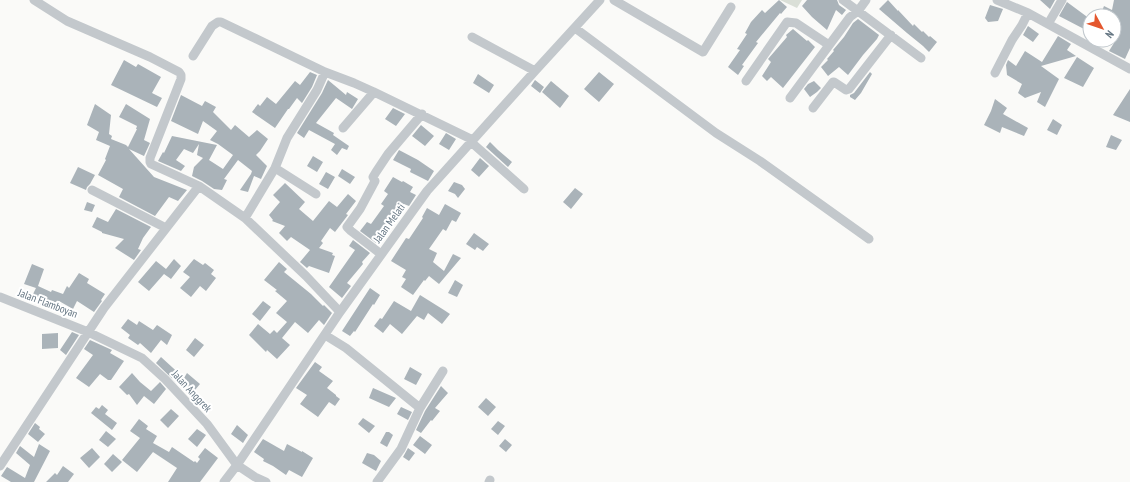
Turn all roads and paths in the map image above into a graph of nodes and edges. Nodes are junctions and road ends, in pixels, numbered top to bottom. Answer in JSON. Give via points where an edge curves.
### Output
{"nodes":[{"id":1,"x":34,"y":0,"type":"edge"},
{"id":2,"x":600,"y":0,"type":"edge"},
{"id":3,"x":614,"y":0,"type":"edge"},
{"id":4,"x":843,"y":0,"type":"edge"},
{"id":5,"x":866,"y":0,"type":"edge"},
{"id":6,"x":997,"y":0,"type":"edge"},
{"id":7,"x":1062,"y":0,"type":"edge"},
{"id":8,"x":856,"y":6,"type":"edge"},
{"id":9,"x":731,"y":7,"type":"dead end"},
{"id":10,"x":1028,"y":13,"type":"junction"},
{"id":11,"x":1048,"y":24,"type":"junction"},
{"id":12,"x":575,"y":28,"type":"junction"},
{"id":13,"x":891,"y":35,"type":"junction"},
{"id":14,"x":472,"y":37,"type":"dead end"},
{"id":15,"x":829,"y":45,"type":"junction"},
{"id":16,"x":193,"y":56,"type":"dead end"},
{"id":17,"x":921,"y":58,"type":"dead end"},
{"id":18,"x":1130,"y":69,"type":"edge"},
{"id":19,"x":535,"y":71,"type":"junction"},
{"id":20,"x":325,"y":72,"type":"junction"},
{"id":21,"x":995,"y":73,"type":"dead end"},
{"id":22,"x":746,"y":81,"type":"dead end"},
{"id":23,"x":374,"y":92,"type":"junction"},
{"id":24,"x":790,"y":98,"type":"dead end"},
{"id":25,"x":813,"y":108,"type":"dead end"},
{"id":26,"x":422,"y":114,"type":"junction"},
{"id":27,"x":343,"y":128,"type":"dead end"},
{"id":28,"x":472,"y":141,"type":"junction"},
{"id":29,"x":275,"y":168,"type":"junction"},
{"id":30,"x":199,"y":186,"type":"junction"},
{"id":31,"x":524,"y":189,"type":"dead end"},
{"id":32,"x":92,"y":190,"type":"dead end"},
{"id":33,"x":316,"y":194,"type":"dead end"},
{"id":34,"x":245,"y":218,"type":"junction"},
{"id":35,"x":166,"y":228,"type":"junction"},
{"id":36,"x":869,"y":239,"type":"dead end"},
{"id":37,"x":381,"y":254,"type":"junction"},
{"id":38,"x":0,"y":297,"type":"edge"},
{"id":39,"x":340,"y":312,"type":"junction"},
{"id":40,"x":88,"y":332,"type":"junction"},
{"id":41,"x":325,"y":335,"type":"junction"},
{"id":42,"x":443,"y":371,"type":"dead end"},
{"id":43,"x":420,"y":408,"type":"junction"},
{"id":44,"x":236,"y":465,"type":"junction"},
{"id":45,"x":0,"y":466,"type":"edge"},
{"id":46,"x":224,"y":482,"type":"edge"},
{"id":47,"x":266,"y":482,"type":"edge"},
{"id":48,"x":377,"y":482,"type":"edge"}],
"edges":[{"from":1,"to":30,"type":"street","via":[[67,21],[179,72],[181,79],[150,162]]},
{"from":2,"to":12,"type":"street","name":"Jalan Melati"},
{"from":3,"to":9,"type":"street","via":[[703,52]]},
{"from":4,"to":8,"type":"street"},
{"from":5,"to":8,"type":"street"},
{"from":6,"to":10,"type":"street"},
{"from":7,"to":11,"type":"street"},
{"from":8,"to":13,"type":"street"},
{"from":8,"to":15,"type":"street"},
{"from":10,"to":11,"type":"street"},
{"from":10,"to":21,"type":"street"},
{"from":11,"to":18,"type":"street"},
{"from":12,"to":19,"type":"street","name":"Jalan Melati"},
{"from":12,"to":36,"type":"street","via":[[716,133],[760,161]]},
{"from":13,"to":17,"type":"street"},
{"from":13,"to":25,"type":"street","via":[[850,89],[846,90],[833,82]]},
{"from":14,"to":19,"type":"street"},
{"from":15,"to":22,"type":"street","via":[[796,23],[787,22]]},
{"from":15,"to":24,"type":"street"},
{"from":16,"to":20,"type":"street","via":[[212,26],[221,22]]},
{"from":19,"to":28,"type":"street","name":"Jalan Melati"},
{"from":20,"to":23,"type":"street"},
{"from":20,"to":29,"type":"street","via":[[317,90],[287,138]]},
{"from":23,"to":26,"type":"street"},
{"from":23,"to":27,"type":"street"},
{"from":26,"to":28,"type":"street"},
{"from":26,"to":37,"type":"street","via":[[374,175],[373,186],[347,227]]},
{"from":28,"to":31,"type":"street"},
{"from":28,"to":37,"type":"street","name":"Jalan Melati","via":[[427,191]]},
{"from":29,"to":33,"type":"street"},
{"from":29,"to":34,"type":"street"},
{"from":30,"to":34,"type":"street"},
{"from":30,"to":35,"type":"street"},
{"from":32,"to":35,"type":"street"},
{"from":34,"to":39,"type":"street"},
{"from":35,"to":40,"type":"street"},
{"from":37,"to":39,"type":"street","name":"Jalan Melati"},
{"from":38,"to":40,"type":"street","name":"Jalan Flamboyan"},
{"from":39,"to":41,"type":"street","name":"Jalan Melati"},
{"from":40,"to":44,"type":"street","name":"Jalan Anggrek","via":[[142,358],[207,424]]},
{"from":40,"to":45,"type":"street"},
{"from":41,"to":43,"type":"street","via":[[346,348]]},
{"from":41,"to":44,"type":"street","name":"Jalan Melati"},
{"from":42,"to":43,"type":"street"},
{"from":43,"to":48,"type":"street","via":[[400,449]]},
{"from":44,"to":46,"type":"street","name":"Jalan Melati"},
{"from":44,"to":47,"type":"street","name":"Jalan Anggrek"}]}
